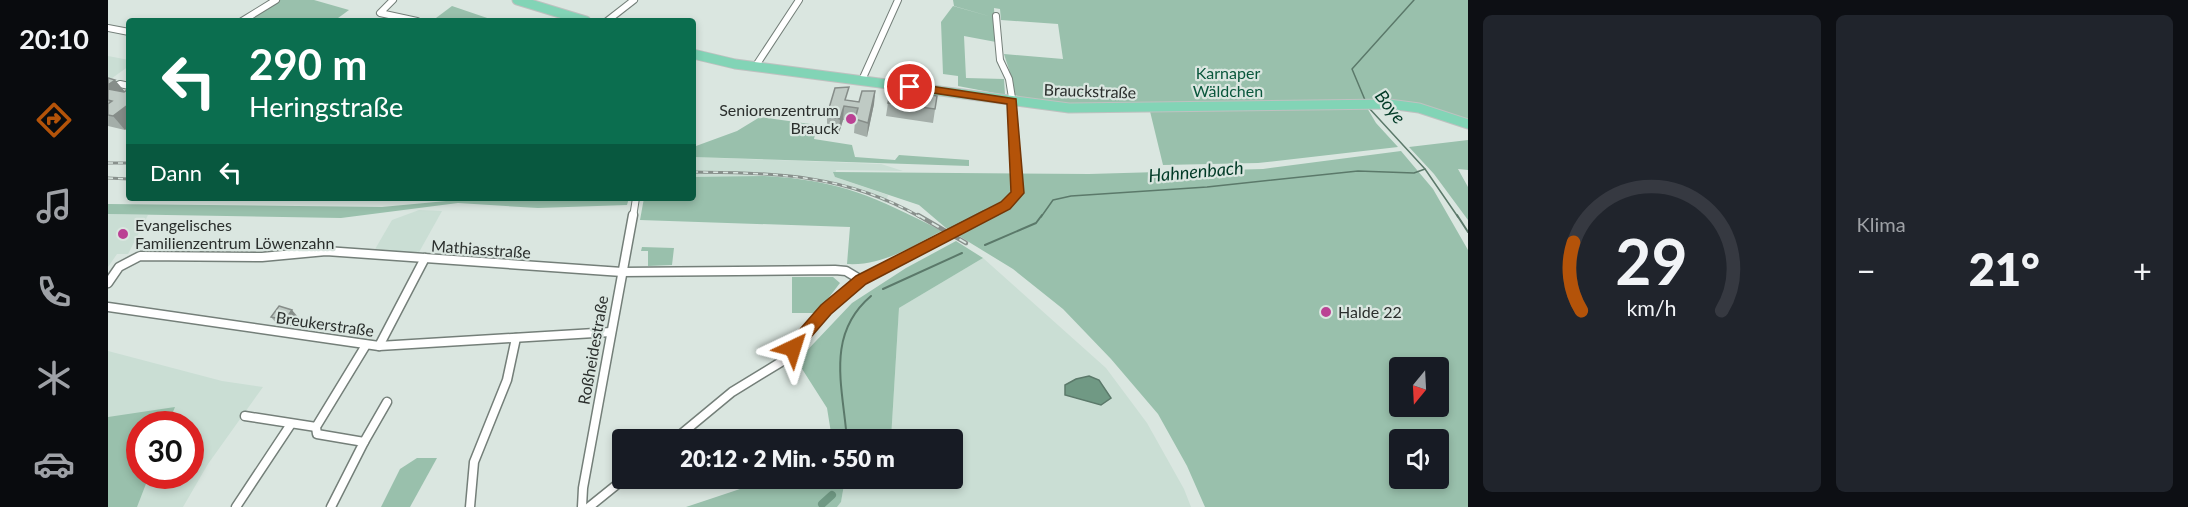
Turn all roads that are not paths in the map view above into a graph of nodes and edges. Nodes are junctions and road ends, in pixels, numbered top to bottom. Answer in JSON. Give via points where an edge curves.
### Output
{"nodes":[{"id":1,"x":276,"y":0,"type":"edge"},
{"id":2,"x":393,"y":0,"type":"edge"},
{"id":3,"x":517,"y":0,"type":"edge"},
{"id":4,"x":634,"y":0,"type":"edge"},
{"id":5,"x":799,"y":0,"type":"edge"},
{"id":6,"x":898,"y":0,"type":"edge"},
{"id":7,"x":996,"y":16,"type":"dead end"},
{"id":8,"x":247,"y":18,"type":"edge"},
{"id":9,"x":403,"y":18,"type":"edge"},
{"id":10,"x":576,"y":18,"type":"edge"},
{"id":11,"x":611,"y":18,"type":"edge"},
{"id":12,"x":108,"y":28,"type":"edge"},
{"id":13,"x":126,"y":31,"type":"edge"},
{"id":14,"x":696,"y":55,"type":"edge"},
{"id":15,"x":755,"y":67,"type":"junction"},
{"id":16,"x":862,"y":80,"type":"junction"},
{"id":17,"x":126,"y":85,"type":"edge"},
{"id":18,"x":108,"y":89,"type":"edge"},
{"id":19,"x":1012,"y":102,"type":"junction"},
{"id":20,"x":1468,"y":124,"type":"edge"},
{"id":21,"x":635,"y":201,"type":"edge"},
{"id":22,"x":425,"y":258,"type":"junction"},
{"id":23,"x":622,"y":272,"type":"junction"},
{"id":24,"x":861,"y":280,"type":"junction"},
{"id":25,"x":108,"y":283,"type":"edge"},
{"id":26,"x":108,"y":307,"type":"edge"},
{"id":27,"x":611,"y":332,"type":"junction"},
{"id":28,"x":516,"y":338,"type":"junction"},
{"id":29,"x":366,"y":345,"type":"junction"},
{"id":30,"x":379,"y":346,"type":"junction"},
{"id":31,"x":387,"y":402,"type":"dead end"},
{"id":32,"x":245,"y":416,"type":"dead end"},
{"id":33,"x":291,"y":424,"type":"junction"},
{"id":34,"x":316,"y":428,"type":"junction"},
{"id":35,"x":687,"y":429,"type":"edge"},
{"id":36,"x":364,"y":442,"type":"junction"},
{"id":37,"x":612,"y":488,"type":"edge"},
{"id":38,"x":236,"y":507,"type":"edge"},
{"id":39,"x":331,"y":507,"type":"edge"},
{"id":40,"x":470,"y":507,"type":"edge"},
{"id":41,"x":582,"y":507,"type":"edge"},
{"id":42,"x":589,"y":507,"type":"edge"}],
"edges":[{"from":1,"to":8,"type":"street"},
{"from":2,"to":9,"type":"street","via":[[380,13]]},
{"from":3,"to":10,"type":"main road"},
{"from":4,"to":11,"type":"street"},
{"from":5,"to":15,"type":"street"},
{"from":6,"to":16,"type":"street"},
{"from":7,"to":19,"type":"street","via":[[1000,60],[1009,79]]},
{"from":12,"to":13,"type":"street"},
{"from":14,"to":15,"type":"main road","name":"Brauckstraße"},
{"from":15,"to":16,"type":"main road","name":"Brauckstraße"},
{"from":16,"to":19,"type":"main road","name":"Brauckstraße"},
{"from":17,"to":18,"type":"street"},
{"from":19,"to":20,"type":"main road","name":"Brauckstraße","via":[[1110,109],[1383,104],[1419,108]]},
{"from":19,"to":24,"type":"street","via":[[1019,184],[1015,198]]},
{"from":21,"to":23,"type":"street","name":"Roßheidestraße"},
{"from":22,"to":23,"type":"street","name":"Mathiasstraße"},
{"from":22,"to":25,"type":"street","name":"Mathiasstraße","via":[[326,251],[262,257],[140,256],[119,267]]},
{"from":22,"to":30,"type":"street"},
{"from":23,"to":24,"type":"street","name":"Mathiasstraße","via":[[835,270],[846,271]]},
{"from":23,"to":27,"type":"street","name":"Roßheidestraße"},
{"from":24,"to":35,"type":"street","via":[[826,310],[781,362],[732,392]]},
{"from":26,"to":29,"type":"street","name":"Breukerstraße"},
{"from":27,"to":28,"type":"street","name":"Breukerstraße"},
{"from":27,"to":41,"type":"street","name":"Roßheidestraße"},
{"from":28,"to":30,"type":"street","name":"Breukerstraße"},
{"from":28,"to":40,"type":"street","via":[[507,381],[474,462]]},
{"from":29,"to":30,"type":"street","name":"Breukerstraße"},
{"from":29,"to":34,"type":"street"},
{"from":31,"to":36,"type":"street"},
{"from":32,"to":33,"type":"street"},
{"from":33,"to":34,"type":"street"},
{"from":33,"to":38,"type":"street"},
{"from":34,"to":36,"type":"street","via":[[317,434]]},
{"from":36,"to":39,"type":"street"},
{"from":37,"to":42,"type":"street"}]}
